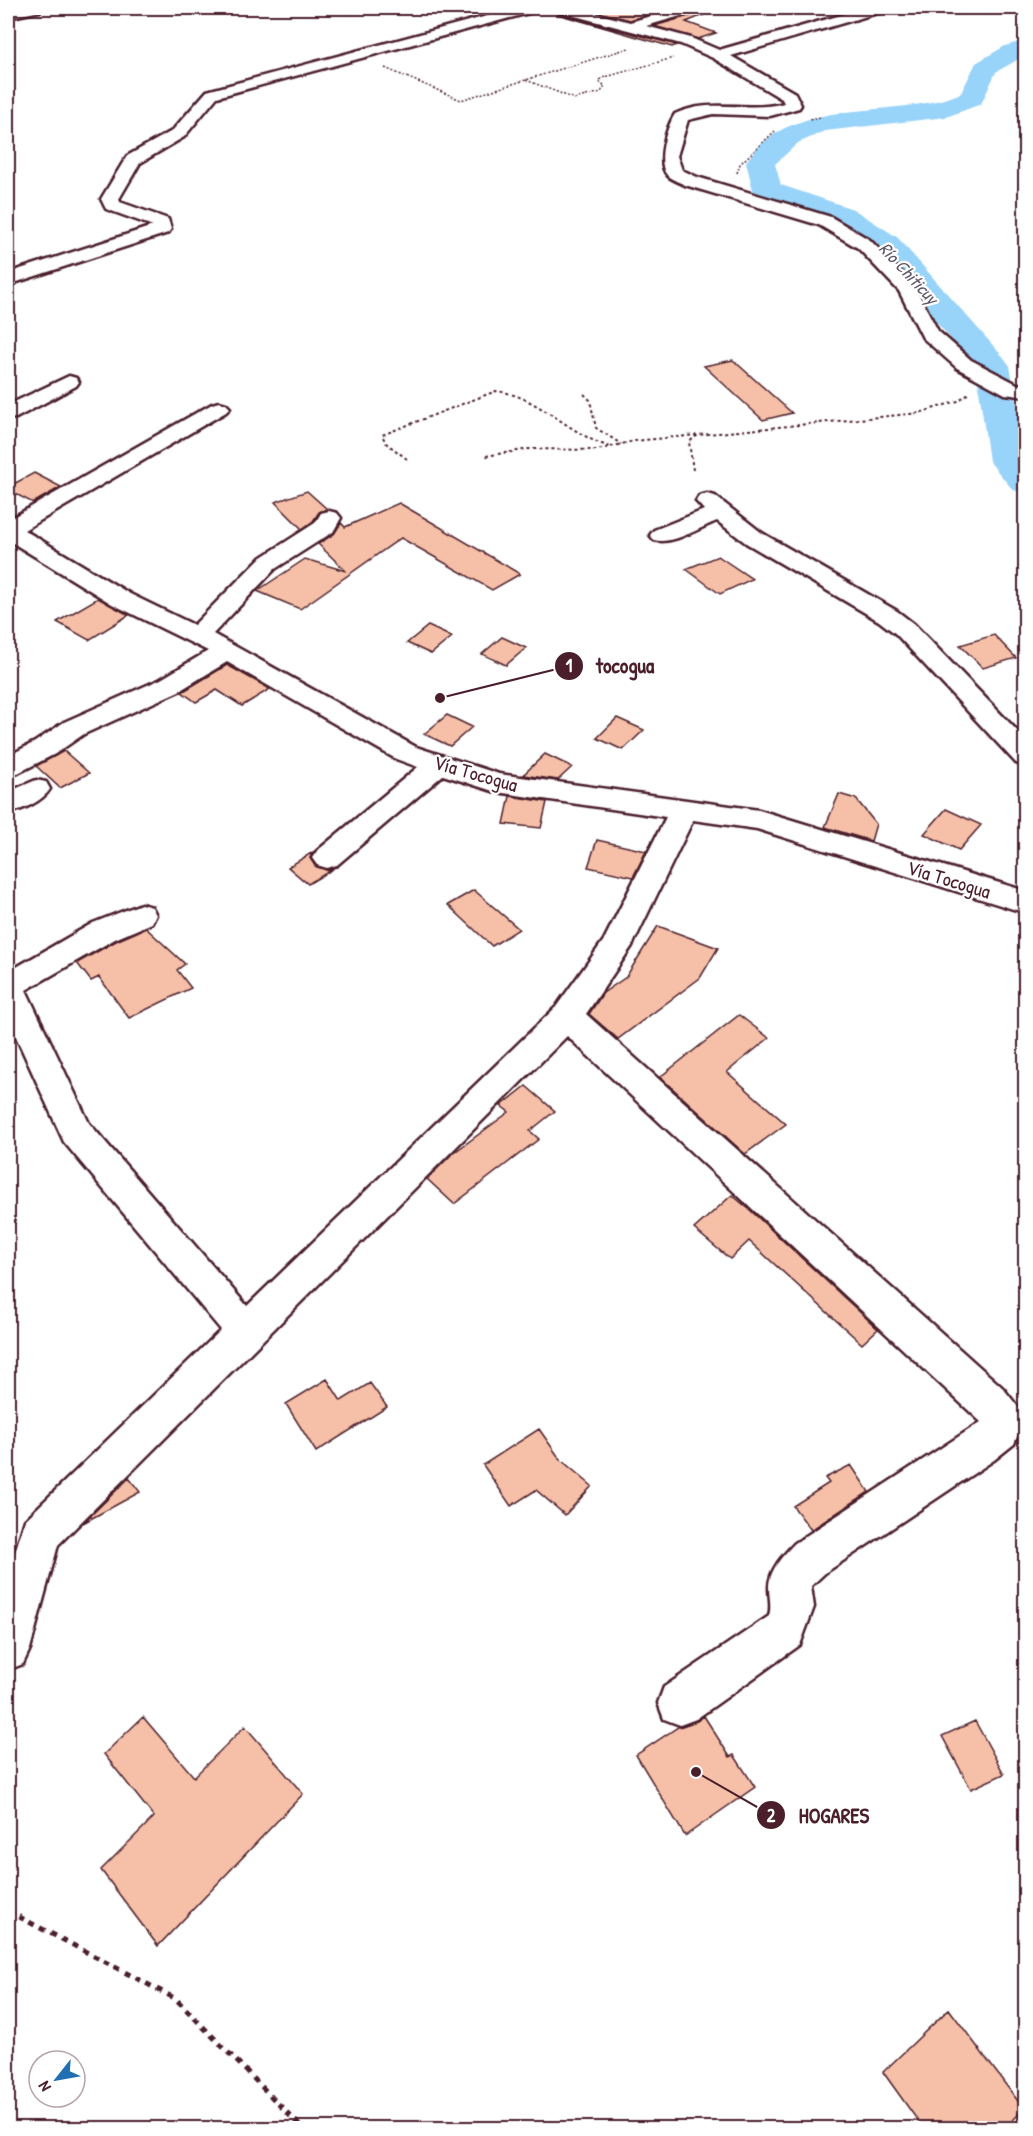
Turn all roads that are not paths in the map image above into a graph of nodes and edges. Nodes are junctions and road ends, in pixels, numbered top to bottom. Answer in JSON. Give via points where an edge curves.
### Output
{"nodes":[{"id":1,"x":35,"y":8,"type":"edge"},
{"id":2,"x":531,"y":8,"type":"edge"},
{"id":3,"x":561,"y":8,"type":"edge"},
{"id":4,"x":693,"y":8,"type":"edge"},
{"id":5,"x":879,"y":8,"type":"edge"},
{"id":6,"x":8,"y":14,"type":"edge"},
{"id":7,"x":631,"y":26,"type":"junction"},
{"id":8,"x":711,"y":51,"type":"junction"},
{"id":9,"x":8,"y":279,"type":"edge"},
{"id":10,"x":69,"y":382,"type":"dead end"},
{"id":11,"x":1016,"y":389,"type":"edge"},
{"id":12,"x":219,"y":408,"type":"dead end"},
{"id":13,"x":8,"y":413,"type":"edge"},
{"id":14,"x":330,"y":518,"type":"dead end"},
{"id":15,"x":8,"y":529,"type":"edge"},
{"id":16,"x":662,"y":535,"type":"dead end"},
{"id":17,"x":194,"y":635,"type":"junction"},
{"id":18,"x":227,"y":651,"type":"junction"},
{"id":19,"x":1026,"y":757,"type":"edge"},
{"id":20,"x":439,"y":764,"type":"junction"},
{"id":21,"x":8,"y":767,"type":"edge"},
{"id":22,"x":36,"y":789,"type":"dead end"},
{"id":23,"x":8,"y":804,"type":"edge"},
{"id":24,"x":684,"y":809,"type":"junction"},
{"id":25,"x":327,"y":858,"type":"dead end"},
{"id":26,"x":1026,"y":902,"type":"edge"},
{"id":27,"x":141,"y":915,"type":"dead end"},
{"id":28,"x":8,"y":986,"type":"edge"},
{"id":29,"x":567,"y":1016,"type":"junction"},
{"id":30,"x":246,"y":1332,"type":"junction"},
{"id":31,"x":8,"y":1649,"type":"edge"},
{"id":32,"x":680,"y":1703,"type":"dead end"}],
"edges":[{"from":1,"to":6,"type":"street"},
{"from":2,"to":9,"type":"street","via":[[212,94],[178,134],[133,160],[110,199],[112,205],[162,223],[162,229]]},
{"from":3,"to":7,"type":"street"},
{"from":4,"to":7,"type":"street"},
{"from":5,"to":8,"type":"street"},
{"from":7,"to":8,"type":"street"},
{"from":8,"to":11,"type":"street","via":[[789,96],[793,105],[770,111],[689,112],[681,117],[669,156],[674,173],[825,221],[864,244],[907,290],[930,334],[972,369]]},
{"from":10,"to":13,"type":"street"},
{"from":12,"to":15,"type":"street"},
{"from":14,"to":17,"type":"street","via":[[325,528],[267,564],[207,627]]},
{"from":15,"to":17,"type":"street","name":"Vía Tocogua","via":[[121,599]]},
{"from":16,"to":19,"type":"street","via":[[712,507],[754,538],[905,629]]},
{"from":17,"to":18,"type":"street","name":"Vía Tocogua"},
{"from":18,"to":20,"type":"street","name":"Vía Tocogua","via":[[406,753]]},
{"from":18,"to":21,"type":"street","via":[[170,685],[74,728]]},
{"from":20,"to":24,"type":"street","name":"Vía Tocogua","via":[[496,783]]},
{"from":20,"to":25,"type":"street"},
{"from":22,"to":23,"type":"street"},
{"from":24,"to":26,"type":"street","name":"Vía Tocogua","via":[[759,820]]},
{"from":24,"to":29,"type":"street","via":[[617,946]]},
{"from":27,"to":28,"type":"street","via":[[104,931]]},
{"from":28,"to":30,"type":"street","via":[[76,1132]]},
{"from":29,"to":30,"type":"street"},
{"from":29,"to":32,"type":"street","via":[[980,1393],[1004,1420],[1000,1431],[980,1447],[810,1558],[795,1573],[790,1585],[793,1606],[785,1630]]},
{"from":30,"to":31,"type":"street","via":[[40,1534]]}]}
